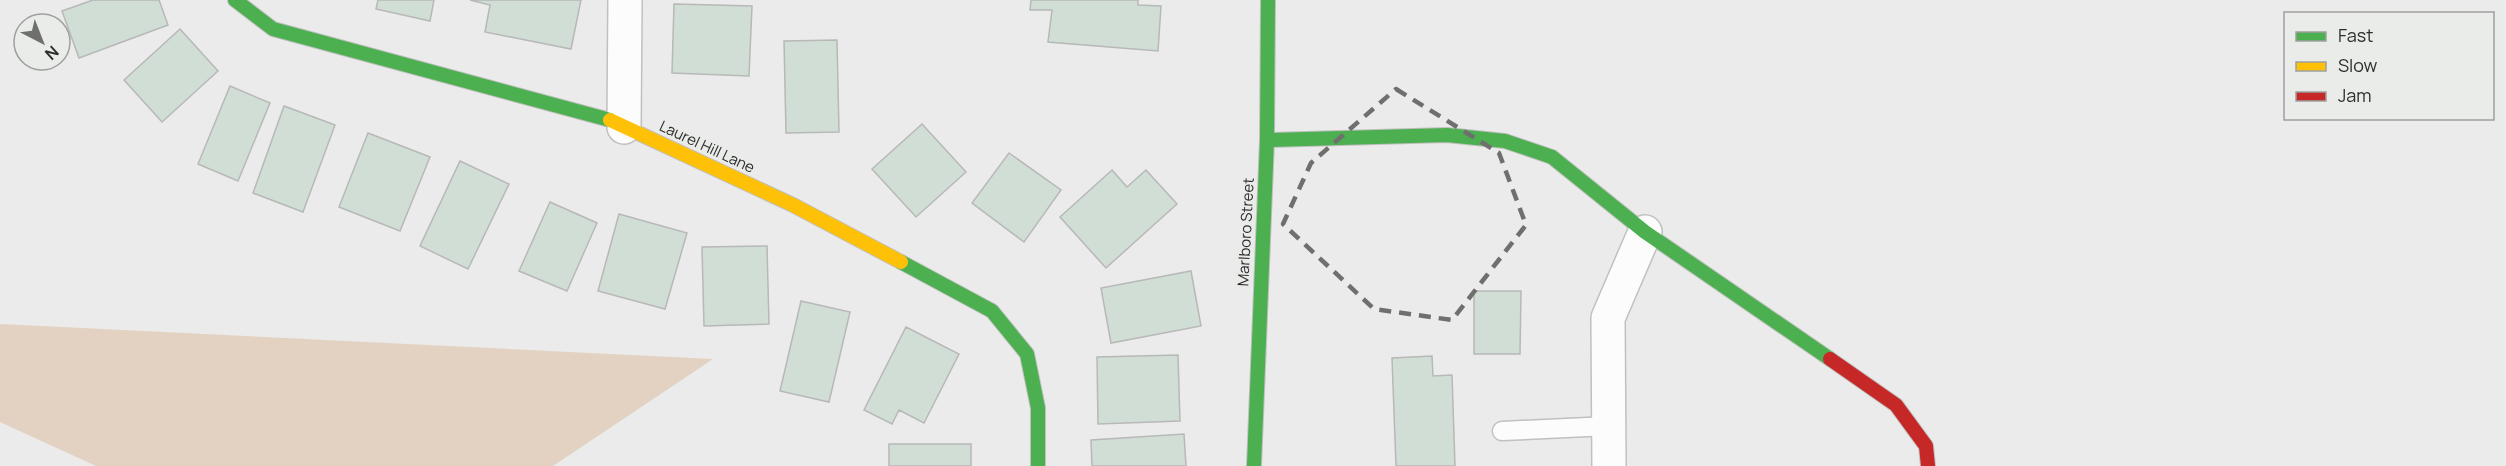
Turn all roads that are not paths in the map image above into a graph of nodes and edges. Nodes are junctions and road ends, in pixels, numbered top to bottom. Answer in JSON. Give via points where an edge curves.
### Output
{"nodes":[{"id":1,"x":235,"y":0,"type":"edge"},
{"id":2,"x":625,"y":0,"type":"edge"},
{"id":3,"x":1268,"y":0,"type":"edge"},
{"id":4,"x":624,"y":127,"type":"junction"},
{"id":5,"x":1267,"y":140,"type":"junction"},
{"id":6,"x":1645,"y":232,"type":"junction"},
{"id":7,"x":1609,"y":426,"type":"junction"},
{"id":8,"x":1502,"y":431,"type":"dead end"},
{"id":9,"x":1038,"y":466,"type":"edge"},
{"id":10,"x":1254,"y":466,"type":"edge"},
{"id":11,"x":1609,"y":466,"type":"edge"},
{"id":12,"x":1928,"y":466,"type":"edge"}],
"edges":[{"from":1,"to":4,"type":"street","name":"Laurel Hill Lane","via":[[273,29]]},
{"from":2,"to":4,"type":"street"},
{"from":3,"to":5,"type":"street","name":"Marlboro Street"},
{"from":4,"to":9,"type":"street","name":"Laurel Hill Lane","via":[[794,205],[992,311],[1027,354],[1038,408]]},
{"from":5,"to":6,"type":"street","via":[[1447,135],[1505,141],[1552,157]]},
{"from":5,"to":10,"type":"street","name":"Marlboro Street"},
{"from":6,"to":7,"type":"street","via":[[1608,318]]},
{"from":6,"to":12,"type":"street","via":[[1896,405],[1926,446]]},
{"from":7,"to":8,"type":"lane"},
{"from":7,"to":11,"type":"street"}]}
